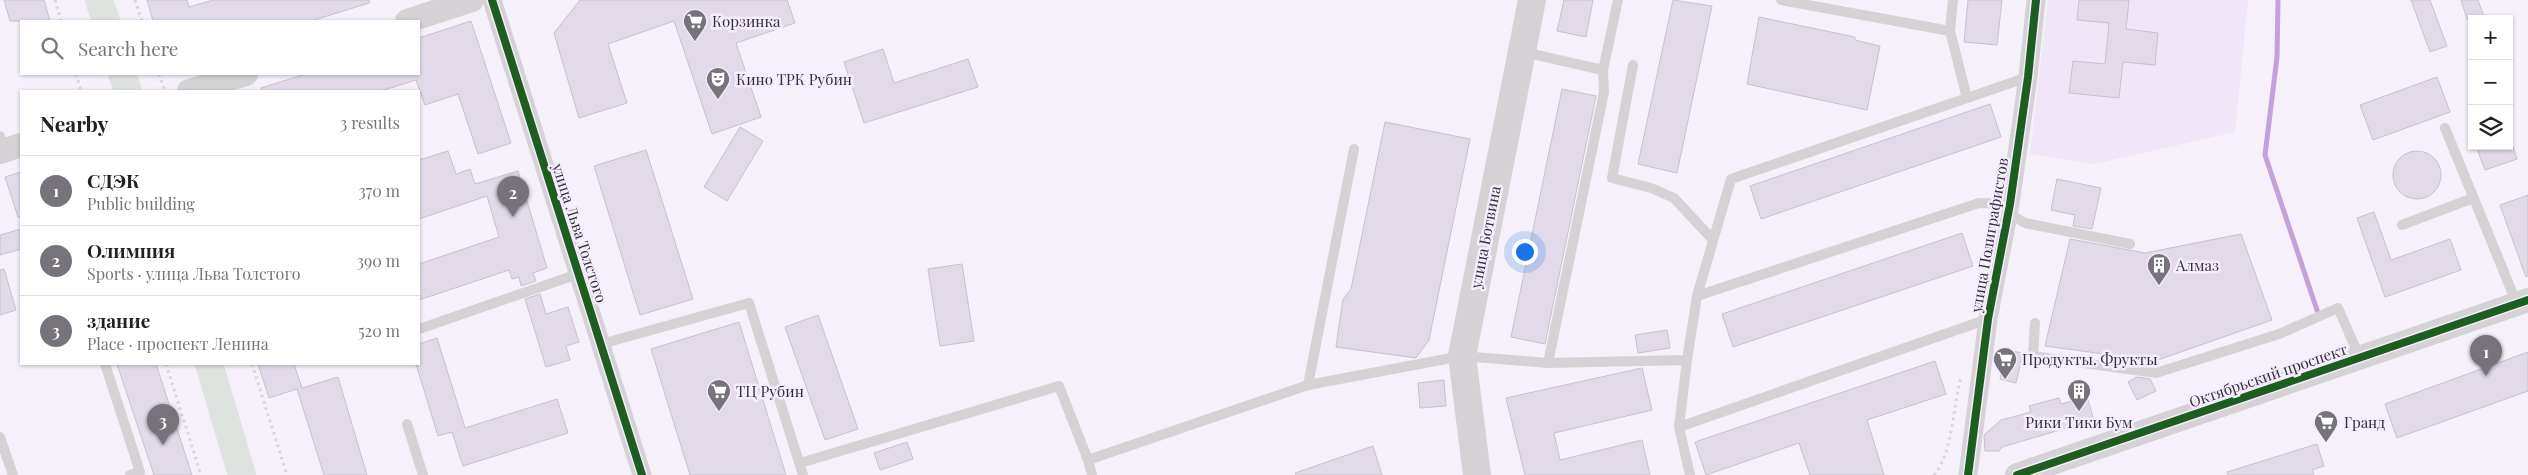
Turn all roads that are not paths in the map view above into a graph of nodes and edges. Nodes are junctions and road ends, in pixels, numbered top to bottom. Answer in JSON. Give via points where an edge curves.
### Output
{"nodes":[{"id":1,"x":100,"y":0,"type":"edge"},
{"id":2,"x":472,"y":0,"type":"edge"},
{"id":3,"x":492,"y":0,"type":"edge"},
{"id":4,"x":1532,"y":0,"type":"edge"},
{"id":5,"x":1618,"y":0,"type":"edge"},
{"id":6,"x":1781,"y":0,"type":"edge"},
{"id":7,"x":1953,"y":0,"type":"edge"},
{"id":8,"x":2036,"y":0,"type":"edge"},
{"id":9,"x":106,"y":20,"type":"edge"},
{"id":10,"x":410,"y":20,"type":"edge"},
{"id":11,"x":1950,"y":31,"type":"junction"},
{"id":12,"x":1520,"y":52,"type":"junction"},
{"id":13,"x":1633,"y":65,"type":"dead end"},
{"id":14,"x":1603,"y":70,"type":"junction"},
{"id":15,"x":122,"y":75,"type":"edge"},
{"id":16,"x":2028,"y":77,"type":"junction"},
{"id":17,"x":243,"y":78,"type":"edge"},
{"id":18,"x":128,"y":90,"type":"edge"},
{"id":19,"x":193,"y":90,"type":"edge"},
{"id":20,"x":1967,"y":98,"type":"junction"},
{"id":21,"x":2445,"y":128,"type":"dead end"},
{"id":22,"x":1354,"y":149,"type":"dead end"},
{"id":23,"x":2474,"y":198,"type":"junction"},
{"id":24,"x":2009,"y":209,"type":"junction"},
{"id":25,"x":2402,"y":225,"type":"dead end"},
{"id":26,"x":1713,"y":240,"type":"junction"},
{"id":27,"x":2130,"y":244,"type":"dead end"},
{"id":28,"x":578,"y":274,"type":"junction"},
{"id":29,"x":1697,"y":296,"type":"junction"},
{"id":30,"x":2523,"y":302,"type":"edge"},
{"id":31,"x":1988,"y":319,"type":"junction"},
{"id":32,"x":2035,"y":323,"type":"dead end"},
{"id":33,"x":420,"y":329,"type":"edge"},
{"id":34,"x":600,"y":344,"type":"junction"},
{"id":35,"x":1462,"y":356,"type":"junction"},
{"id":36,"x":2360,"y":358,"type":"junction"},
{"id":37,"x":1687,"y":360,"type":"junction"},
{"id":38,"x":1548,"y":363,"type":"junction"},
{"id":39,"x":105,"y":365,"type":"edge"},
{"id":40,"x":209,"y":365,"type":"edge"},
{"id":41,"x":1308,"y":385,"type":"junction"},
{"id":42,"x":407,"y":424,"type":"dead end"},
{"id":43,"x":1678,"y":427,"type":"junction"},
{"id":44,"x":0,"y":437,"type":"edge"},
{"id":45,"x":1088,"y":460,"type":"junction"},
{"id":46,"x":800,"y":463,"type":"junction"},
{"id":47,"x":14,"y":475,"type":"edge"},
{"id":48,"x":130,"y":475,"type":"edge"},
{"id":49,"x":242,"y":475,"type":"edge"},
{"id":50,"x":423,"y":475,"type":"edge"},
{"id":51,"x":642,"y":475,"type":"edge"},
{"id":52,"x":803,"y":475,"type":"edge"},
{"id":53,"x":1092,"y":475,"type":"edge"},
{"id":54,"x":1477,"y":475,"type":"edge"},
{"id":55,"x":1690,"y":475,"type":"edge"},
{"id":56,"x":1968,"y":475,"type":"edge"},
{"id":57,"x":2017,"y":475,"type":"edge"}],
"edges":[{"from":1,"to":9,"type":"main road"},
{"from":2,"to":10,"type":"street"},
{"from":3,"to":28,"type":"street","name":"улица Льва Толстого"},
{"from":4,"to":12,"type":"main road","name":"улица Ботвина"},
{"from":5,"to":14,"type":"lane"},
{"from":6,"to":11,"type":"lane"},
{"from":7,"to":11,"type":"lane"},
{"from":8,"to":16,"type":"street","name":"улица Полиграфистов"},
{"from":11,"to":20,"type":"lane"},
{"from":12,"to":14,"type":"lane"},
{"from":12,"to":35,"type":"main road","name":"улица Ботвина"},
{"from":13,"to":26,"type":"lane","via":[[1612,178],[1674,198]]},
{"from":14,"to":38,"type":"lane","via":[[1604,92]]},
{"from":15,"to":18,"type":"main road"},
{"from":16,"to":20,"type":"lane"},
{"from":16,"to":24,"type":"street","name":"улица Полиграфистов"},
{"from":17,"to":19,"type":"street"},
{"from":20,"to":26,"type":"lane","via":[[1731,179]]},
{"from":21,"to":23,"type":"lane"},
{"from":22,"to":41,"type":"lane"},
{"from":23,"to":25,"type":"lane"},
{"from":23,"to":30,"type":"lane"},
{"from":24,"to":27,"type":"lane","via":[[2025,223]]},
{"from":24,"to":29,"type":"lane","via":[[1978,203]]},
{"from":24,"to":31,"type":"street","name":"улица Полиграфистов"},
{"from":26,"to":29,"type":"lane"},
{"from":28,"to":33,"type":"lane"},
{"from":28,"to":34,"type":"street","name":"улица Льва Толстого"},
{"from":29,"to":37,"type":"lane"},
{"from":30,"to":36,"type":"street","name":"Октябрьский проспект"},
{"from":31,"to":43,"type":"lane"},
{"from":31,"to":56,"type":"street","name":"улица Полиграфистов"},
{"from":32,"to":36,"type":"lane","via":[[2033,356],[2156,373],[2279,334],[2338,308]]},
{"from":34,"to":46,"type":"lane","via":[[749,304]]},
{"from":34,"to":51,"type":"street","name":"улица Льва Толстого"},
{"from":35,"to":38,"type":"lane"},
{"from":35,"to":41,"type":"lane"},
{"from":35,"to":54,"type":"main road","name":"улица Ботвина"},
{"from":36,"to":57,"type":"street","name":"Октябрьский проспект"},
{"from":37,"to":38,"type":"lane"},
{"from":37,"to":43,"type":"lane"},
{"from":39,"to":48,"type":"lane","via":[[140,472]]},
{"from":40,"to":49,"type":"main road"},
{"from":41,"to":45,"type":"lane"},
{"from":42,"to":50,"type":"lane"},
{"from":43,"to":55,"type":"lane"},
{"from":44,"to":47,"type":"lane"},
{"from":45,"to":46,"type":"lane","via":[[1059,386]]},
{"from":45,"to":53,"type":"lane"},
{"from":46,"to":52,"type":"lane"}]}
